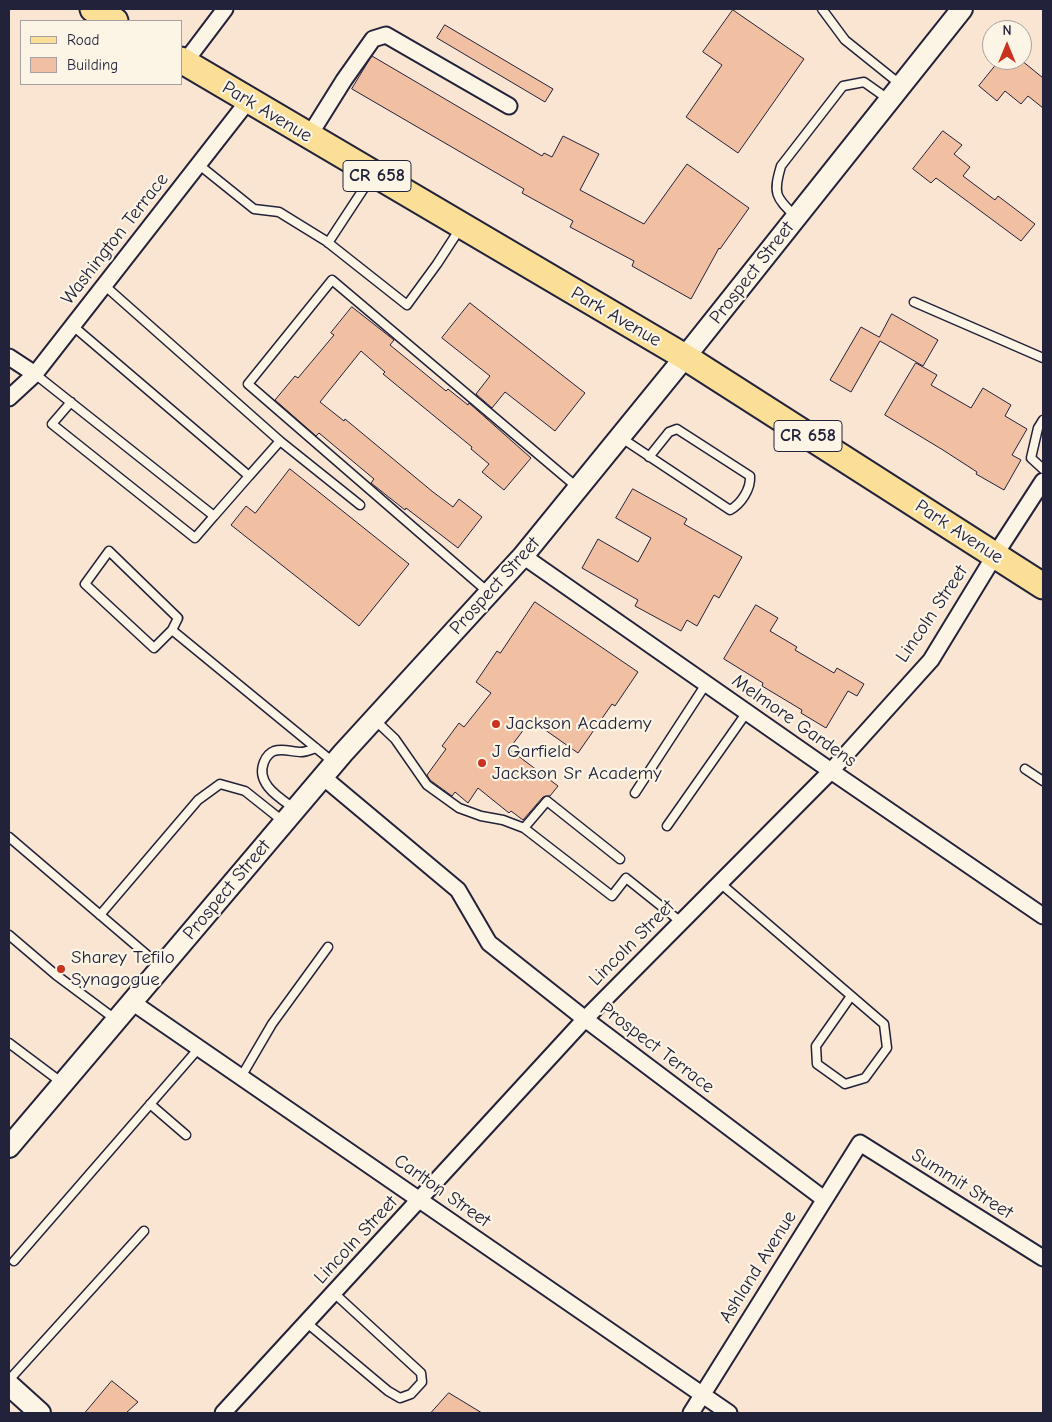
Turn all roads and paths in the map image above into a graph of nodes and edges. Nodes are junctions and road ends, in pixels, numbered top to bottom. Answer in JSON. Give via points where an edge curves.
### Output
{"nodes":[{"id":1,"x":93,"y":9,"type":"edge"},
{"id":2,"x":225,"y":9,"type":"edge"},
{"id":3,"x":822,"y":9,"type":"edge"},
{"id":4,"x":962,"y":9,"type":"edge"},
{"id":5,"x":113,"y":20,"type":"edge"},
{"id":6,"x":183,"y":61,"type":"edge"},
{"id":7,"x":896,"y":92,"type":"junction"},
{"id":8,"x":248,"y":101,"type":"junction"},
{"id":9,"x":509,"y":106,"type":"dead end"},
{"id":10,"x":309,"y":136,"type":"junction"},
{"id":11,"x":198,"y":164,"type":"junction"},
{"id":12,"x":373,"y":174,"type":"junction"},
{"id":13,"x":797,"y":217,"type":"junction"},
{"id":14,"x":461,"y":226,"type":"junction"},
{"id":15,"x":328,"y":243,"type":"junction"},
{"id":16,"x":109,"y":289,"type":"junction"},
{"id":17,"x":914,"y":302,"type":"dead end"},
{"id":18,"x":73,"y":326,"type":"junction"},
{"id":19,"x":9,"y":357,"type":"edge"},
{"id":20,"x":685,"y":357,"type":"junction"},
{"id":21,"x":1043,"y":358,"type":"edge"},
{"id":22,"x":35,"y":374,"type":"junction"},
{"id":23,"x":9,"y":398,"type":"edge"},
{"id":24,"x":71,"y":402,"type":"junction"},
{"id":25,"x":1043,"y":420,"type":"edge"},
{"id":26,"x":620,"y":437,"type":"junction"},
{"id":27,"x":280,"y":441,"type":"junction"},
{"id":28,"x":649,"y":457,"type":"junction"},
{"id":29,"x":1043,"y":470,"type":"edge"},
{"id":30,"x":249,"y":476,"type":"junction"},
{"id":31,"x":1043,"y":481,"type":"edge"},
{"id":32,"x":578,"y":489,"type":"junction"},
{"id":33,"x":360,"y":505,"type":"dead end"},
{"id":34,"x":214,"y":516,"type":"junction"},
{"id":35,"x":995,"y":555,"type":"junction"},
{"id":36,"x":523,"y":556,"type":"junction"},
{"id":37,"x":1043,"y":586,"type":"edge"},
{"id":38,"x":490,"y":593,"type":"junction"},
{"id":39,"x":172,"y":630,"type":"junction"},
{"id":40,"x":706,"y":684,"type":"junction"},
{"id":41,"x":747,"y":712,"type":"junction"},
{"id":42,"x":374,"y":719,"type":"junction"},
{"id":43,"x":316,"y":748,"type":"junction"},
{"id":44,"x":1026,"y":769,"type":"dead end"},
{"id":45,"x":329,"y":770,"type":"junction"},
{"id":46,"x":831,"y":771,"type":"junction"},
{"id":47,"x":1043,"y":781,"type":"edge"},
{"id":48,"x":635,"y":793,"type":"dead end"},
{"id":49,"x":290,"y":816,"type":"junction"},
{"id":50,"x":667,"y":826,"type":"dead end"},
{"id":51,"x":524,"y":828,"type":"junction"},
{"id":52,"x":9,"y":837,"type":"edge"},
{"id":53,"x":620,"y":858,"type":"dead end"},
{"id":54,"x":720,"y":883,"type":"junction"},
{"id":55,"x":100,"y":915,"type":"junction"},
{"id":56,"x":1043,"y":916,"type":"edge"},
{"id":57,"x":681,"y":922,"type":"junction"},
{"id":58,"x":9,"y":935,"type":"edge"},
{"id":59,"x":328,"y":947,"type":"dead end"},
{"id":60,"x":161,"y":967,"type":"junction"},
{"id":61,"x":852,"y":996,"type":"junction"},
{"id":62,"x":132,"y":1002,"type":"junction"},
{"id":63,"x":586,"y":1019,"type":"junction"},
{"id":64,"x":117,"y":1020,"type":"junction"},
{"id":65,"x":9,"y":1043,"type":"edge"},
{"id":66,"x":199,"y":1048,"type":"junction"},
{"id":67,"x":241,"y":1077,"type":"junction"},
{"id":68,"x":63,"y":1084,"type":"junction"},
{"id":69,"x":150,"y":1104,"type":"junction"},
{"id":70,"x":186,"y":1134,"type":"dead end"},
{"id":71,"x":860,"y":1143,"type":"joint"},
{"id":72,"x":9,"y":1147,"type":"edge"},
{"id":73,"x":824,"y":1199,"type":"junction"},
{"id":74,"x":419,"y":1200,"type":"junction"},
{"id":75,"x":144,"y":1231,"type":"dead end"},
{"id":76,"x":1043,"y":1258,"type":"edge"},
{"id":77,"x":14,"y":1261,"type":"dead end"},
{"id":78,"x":334,"y":1293,"type":"junction"},
{"id":79,"x":306,"y":1322,"type":"junction"},
{"id":80,"x":9,"y":1380,"type":"edge"},
{"id":81,"x":9,"y":1385,"type":"edge"},
{"id":82,"x":702,"y":1395,"type":"junction"},
{"id":83,"x":40,"y":1413,"type":"edge"},
{"id":84,"x":223,"y":1413,"type":"edge"},
{"id":85,"x":691,"y":1413,"type":"edge"},
{"id":86,"x":729,"y":1413,"type":"edge"}],
"edges":[{"from":1,"to":5,"type":"main road"},
{"from":2,"to":6,"type":"street"},
{"from":3,"to":7,"type":"lane","via":[[845,40]]},
{"from":4,"to":7,"type":"street","name":"Prospect Street"},
{"from":6,"to":8,"type":"main road","name":"Park Avenue","number":"CR 658"},
{"from":7,"to":13,"type":"street","name":"Prospect Street"},
{"from":7,"to":13,"type":"lane","via":[[864,82],[843,86],[782,166],[777,193],[780,202]]},
{"from":8,"to":10,"type":"main road","name":"Park Avenue","number":"CR 658"},
{"from":8,"to":11,"type":"street","name":"Washington Terrace"},
{"from":9,"to":10,"type":"street","via":[[386,35],[373,39]]},
{"from":10,"to":12,"type":"main road","name":"Park Avenue","number":"CR 658"},
{"from":11,"to":15,"type":"lane","via":[[254,210],[279,212]]},
{"from":11,"to":16,"type":"street","name":"Washington Terrace"},
{"from":12,"to":14,"type":"main road","name":"Park Avenue","number":"CR 658"},
{"from":12,"to":15,"type":"lane"},
{"from":13,"to":20,"type":"street","name":"Prospect Street"},
{"from":14,"to":15,"type":"lane","via":[[407,305]]},
{"from":14,"to":20,"type":"main road","name":"Park Avenue","number":"CR 658"},
{"from":16,"to":18,"type":"street","name":"Washington Terrace"},
{"from":16,"to":27,"type":"lane"},
{"from":17,"to":21,"type":"lane"},
{"from":18,"to":22,"type":"street","name":"Washington Terrace"},
{"from":18,"to":30,"type":"lane"},
{"from":19,"to":22,"type":"street"},
{"from":20,"to":26,"type":"street","name":"Prospect Street"},
{"from":20,"to":35,"type":"main road","name":"Park Avenue","number":"CR 658"},
{"from":22,"to":23,"type":"street","name":"Washington Terrace"},
{"from":22,"to":24,"type":"lane"},
{"from":24,"to":34,"type":"lane"},
{"from":24,"to":34,"type":"lane","via":[[52,424],[164,514],[195,538]]},
{"from":25,"to":29,"type":"lane","via":[[1031,458]]},
{"from":26,"to":28,"type":"lane"},
{"from":26,"to":32,"type":"street","name":"Prospect Street"},
{"from":27,"to":30,"type":"lane"},
{"from":27,"to":33,"type":"lane"},
{"from":28,"to":28,"type":"lane","via":[[730,510],[751,484],[750,476],[677,429],[669,432]]},
{"from":30,"to":34,"type":"lane"},
{"from":31,"to":35,"type":"street","name":"Lincoln Street"},
{"from":32,"to":36,"type":"street","name":"Prospect Street"},
{"from":32,"to":38,"type":"lane","via":[[332,280],[248,384]]},
{"from":35,"to":37,"type":"main road","name":"Park Avenue","number":"CR 658"},
{"from":35,"to":46,"type":"street","name":"Lincoln Street","via":[[931,660]]},
{"from":36,"to":38,"type":"street","name":"Prospect Street"},
{"from":36,"to":40,"type":"street","name":"Melmore Gardens"},
{"from":38,"to":42,"type":"street","name":"Prospect Street"},
{"from":39,"to":39,"type":"lane","via":[[178,618],[110,551],[85,584],[154,648]]},
{"from":39,"to":43,"type":"lane"},
{"from":40,"to":41,"type":"street","name":"Melmore Gardens"},
{"from":40,"to":48,"type":"lane"},
{"from":41,"to":46,"type":"street","name":"Melmore Gardens"},
{"from":41,"to":50,"type":"lane"},
{"from":42,"to":45,"type":"street","name":"Prospect Street"},
{"from":42,"to":51,"type":"lane","via":[[395,739],[427,785],[459,808]]},
{"from":43,"to":45,"type":"lane"},
{"from":43,"to":49,"type":"lane","via":[[302,752],[274,751],[267,756],[261,768],[264,781]]},
{"from":44,"to":47,"type":"lane"},
{"from":45,"to":49,"type":"street","name":"Prospect Street"},
{"from":45,"to":63,"type":"street","name":"Prospect Terrace","via":[[458,890],[489,943]]},
{"from":46,"to":54,"type":"street","name":"Lincoln Street"},
{"from":46,"to":56,"type":"street","name":"Melmore Gardens"},
{"from":49,"to":55,"type":"lane","via":[[246,791],[220,784],[198,800]]},
{"from":49,"to":60,"type":"street","name":"Prospect Street"},
{"from":51,"to":53,"type":"lane","via":[[547,801]]},
{"from":51,"to":57,"type":"lane","via":[[612,896],[626,878]]},
{"from":52,"to":55,"type":"lane"},
{"from":54,"to":57,"type":"street","name":"Lincoln Street"},
{"from":54,"to":61,"type":"lane"},
{"from":55,"to":60,"type":"lane"},
{"from":57,"to":63,"type":"street","name":"Lincoln Street"},
{"from":58,"to":64,"type":"lane"},
{"from":59,"to":67,"type":"lane","via":[[272,1024]]},
{"from":60,"to":62,"type":"street","name":"Prospect Street"},
{"from":61,"to":61,"type":"lane","via":[[884,1024],[887,1048],[865,1078],[844,1084],[817,1064],[816,1046]]},
{"from":62,"to":64,"type":"street","name":"Prospect Street"},
{"from":62,"to":66,"type":"street","name":"Carlton Street"},
{"from":63,"to":73,"type":"street","name":"Prospect Terrace"},
{"from":63,"to":74,"type":"street","name":"Lincoln Street"},
{"from":64,"to":68,"type":"street","name":"Prospect Street"},
{"from":65,"to":68,"type":"lane"},
{"from":66,"to":67,"type":"street","name":"Carlton Street"},
{"from":66,"to":69,"type":"lane"},
{"from":67,"to":74,"type":"street","name":"Carlton Street"},
{"from":68,"to":72,"type":"street","name":"Prospect Street"},
{"from":69,"to":70,"type":"lane"},
{"from":69,"to":77,"type":"lane"},
{"from":71,"to":73,"type":"street","name":"Ashland Avenue"},
{"from":71,"to":76,"type":"street","name":"Summit Street"},
{"from":73,"to":82,"type":"street","name":"Ashland Avenue"},
{"from":74,"to":78,"type":"street","name":"Lincoln Street"},
{"from":74,"to":82,"type":"street","name":"Carlton Street"},
{"from":75,"to":80,"type":"lane"},
{"from":78,"to":79,"type":"street","name":"Lincoln Street"},
{"from":78,"to":79,"type":"lane","via":[[421,1373],[422,1382],[411,1394],[400,1398],[388,1391]]},
{"from":79,"to":84,"type":"street","name":"Lincoln Street"},
{"from":81,"to":83,"type":"street"},
{"from":82,"to":85,"type":"street","name":"Ashland Avenue"},
{"from":82,"to":86,"type":"street","name":"Carlton Street"}]}
